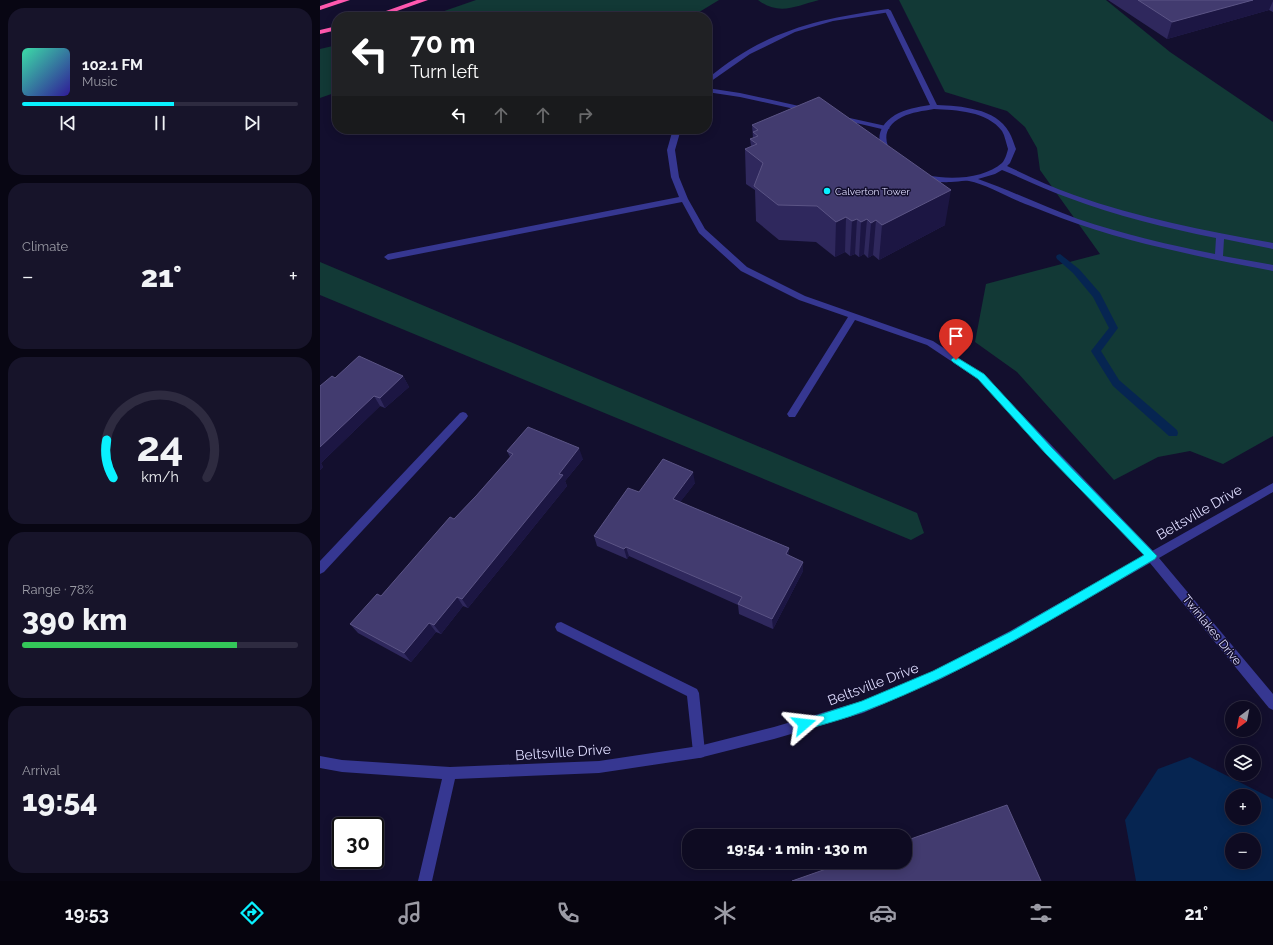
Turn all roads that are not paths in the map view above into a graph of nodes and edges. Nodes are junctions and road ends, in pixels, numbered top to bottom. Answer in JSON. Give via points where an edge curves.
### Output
{"nodes":[{"id":1,"x":346,"y":0,"type":"edge"},
{"id":2,"x":424,"y":0,"type":"edge"},
{"id":3,"x":320,"y":8,"type":"edge"},
{"id":4,"x":388,"y":12,"type":"edge"},
{"id":5,"x":332,"y":29,"type":"edge"},
{"id":6,"x":320,"y":32,"type":"edge"},
{"id":7,"x":712,"y":77,"type":"edge"},
{"id":8,"x":712,"y":91,"type":"edge"},
{"id":9,"x":934,"y":107,"type":"junction"},
{"id":10,"x":814,"y":111,"type":"edge"},
{"id":11,"x":828,"y":114,"type":"edge"},
{"id":12,"x":886,"y":128,"type":"junction"},
{"id":13,"x":676,"y":134,"type":"edge"},
{"id":14,"x":1002,"y":167,"type":"junction"},
{"id":15,"x":972,"y":180,"type":"junction"},
{"id":16,"x":684,"y":199,"type":"junction"},
{"id":17,"x":1220,"y":237,"type":"junction"},
{"id":18,"x":1273,"y":246,"type":"edge"},
{"id":19,"x":388,"y":257,"type":"dead end"},
{"id":20,"x":1219,"y":258,"type":"junction"},
{"id":21,"x":1273,"y":268,"type":"edge"},
{"id":22,"x":853,"y":316,"type":"junction"},
{"id":23,"x":792,"y":414,"type":"dead end"},
{"id":24,"x":463,"y":416,"type":"dead end"},
{"id":25,"x":1273,"y":487,"type":"edge"},
{"id":26,"x":1152,"y":556,"type":"junction"},
{"id":27,"x":320,"y":569,"type":"edge"},
{"id":28,"x":561,"y":627,"type":"dead end"},
{"id":29,"x":1273,"y":704,"type":"edge"},
{"id":30,"x":699,"y":752,"type":"junction"},
{"id":31,"x":320,"y":762,"type":"edge"},
{"id":32,"x":450,"y":773,"type":"junction"},
{"id":33,"x":425,"y":881,"type":"edge"}],
"edges":[{"from":1,"to":3,"type":"highway"},
{"from":2,"to":4,"type":"highway"},
{"from":5,"to":6,"type":"highway"},
{"from":7,"to":9,"type":"street","via":[[749,51],[781,36],[825,21],[888,11]]},
{"from":8,"to":10,"type":"street"},
{"from":9,"to":12,"type":"street","via":[[908,112],[899,116]]},
{"from":9,"to":14,"type":"street","via":[[954,107],[985,116],[1006,131],[1012,150]]},
{"from":11,"to":12,"type":"street"},
{"from":12,"to":15,"type":"street","via":[[882,143],[893,161],[903,169],[932,179]]},
{"from":13,"to":16,"type":"street","name":"Twinlakes Drive","via":[[672,150],[675,176]]},
{"from":14,"to":15,"type":"street","via":[[992,174]]},
{"from":14,"to":17,"type":"street","via":[[1044,186],[1103,207]]},
{"from":15,"to":20,"type":"street","via":[[994,186],[1092,226]]},
{"from":16,"to":19,"type":"street"},
{"from":16,"to":22,"type":"street","name":"Twinlakes Drive","via":[[702,231],[744,269],[802,298]]},
{"from":17,"to":18,"type":"street"},
{"from":17,"to":20,"type":"street"},
{"from":20,"to":21,"type":"street"},
{"from":22,"to":23,"type":"street"},
{"from":22,"to":26,"type":"street","name":"Twinlakes Drive","via":[[930,343],[981,376]]},
{"from":24,"to":27,"type":"street"},
{"from":25,"to":26,"type":"street","name":"Beltsville Drive"},
{"from":26,"to":29,"type":"street","name":"Twinlakes Drive"},
{"from":26,"to":30,"type":"street","name":"Beltsville Drive","via":[[1014,635],[937,675],[863,707],[774,734]]},
{"from":28,"to":30,"type":"street","via":[[693,693]]},
{"from":30,"to":32,"type":"street","name":"Beltsville Drive","via":[[599,767]]},
{"from":31,"to":32,"type":"street","name":"Beltsville Drive","via":[[342,766]]},
{"from":32,"to":33,"type":"street"}]}
